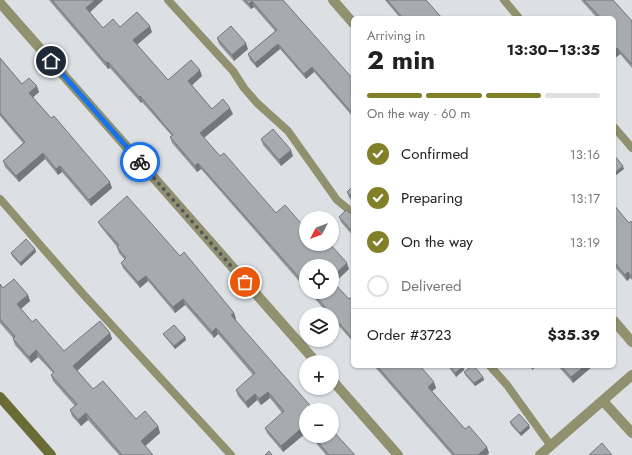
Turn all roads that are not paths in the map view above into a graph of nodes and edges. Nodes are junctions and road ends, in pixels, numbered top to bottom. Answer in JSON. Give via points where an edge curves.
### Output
{"nodes":[{"id":1,"x":168,"y":0,"type":"edge"},
{"id":2,"x":333,"y":0,"type":"edge"},
{"id":3,"x":504,"y":0,"type":"edge"},
{"id":4,"x":0,"y":3,"type":"edge"},
{"id":5,"x":517,"y":16,"type":"edge"},
{"id":6,"x":351,"y":20,"type":"edge"},
{"id":7,"x":616,"y":130,"type":"edge"},
{"id":8,"x":632,"y":148,"type":"edge"},
{"id":9,"x":0,"y":199,"type":"edge"},
{"id":10,"x":351,"y":211,"type":"edge"},
{"id":11,"x":616,"y":323,"type":"edge"},
{"id":12,"x":632,"y":342,"type":"edge"},
{"id":13,"x":310,"y":355,"type":"edge"},
{"id":14,"x":492,"y":368,"type":"edge"},
{"id":15,"x":632,"y":375,"type":"edge"},
{"id":16,"x":339,"y":388,"type":"edge"},
{"id":17,"x":0,"y":397,"type":"edge"},
{"id":18,"x":603,"y":401,"type":"junction"},
{"id":19,"x":632,"y":433,"type":"edge"},
{"id":20,"x":551,"y":446,"type":"junction"},
{"id":21,"x":51,"y":455,"type":"edge"},
{"id":22,"x":231,"y":455,"type":"edge"},
{"id":23,"x":398,"y":455,"type":"edge"},
{"id":24,"x":540,"y":455,"type":"edge"}],
"edges":[{"from":1,"to":10,"type":"lane","via":[[233,71],[257,103],[288,131],[337,200]]},
{"from":2,"to":6,"type":"street"},
{"from":3,"to":5,"type":"lane"},
{"from":4,"to":13,"type":"street"},
{"from":7,"to":8,"type":"lane"},
{"from":9,"to":22,"type":"lane","via":[[83,294]]},
{"from":11,"to":12,"type":"street"},
{"from":14,"to":20,"type":"lane"},
{"from":15,"to":18,"type":"street"},
{"from":16,"to":23,"type":"street"},
{"from":17,"to":21,"type":"street"},
{"from":18,"to":19,"type":"street"},
{"from":18,"to":20,"type":"street"},
{"from":20,"to":24,"type":"street"}]}
